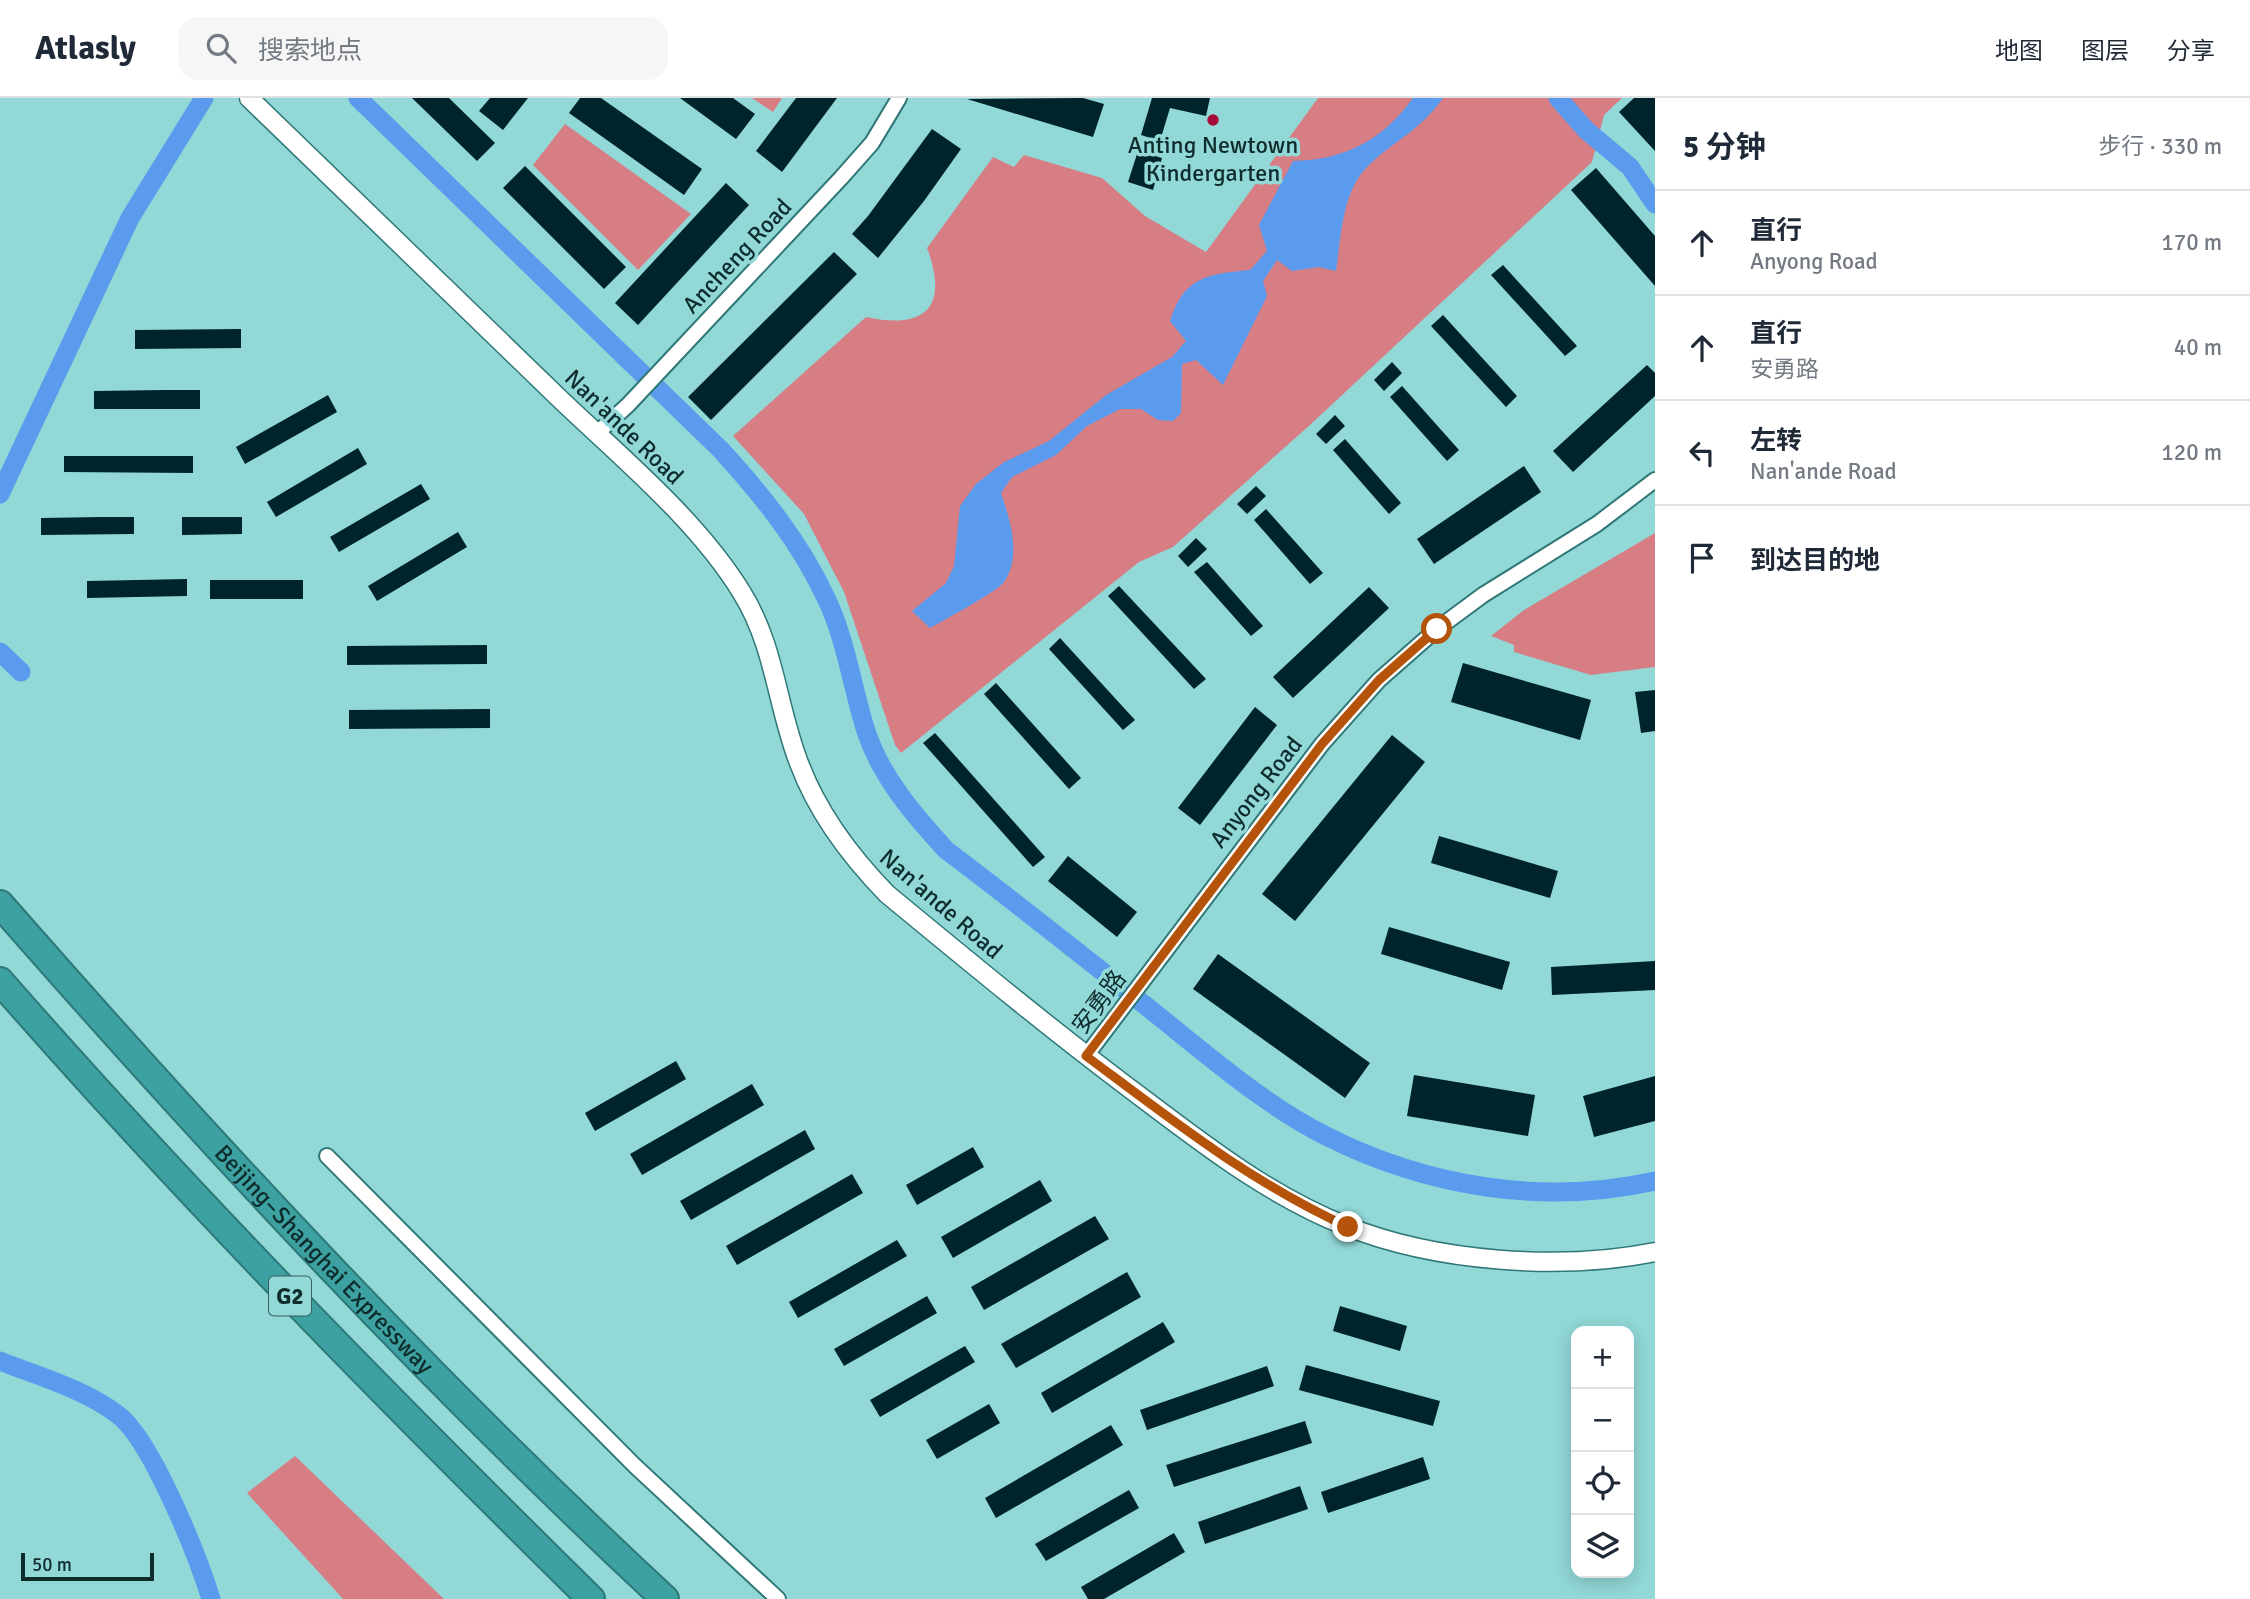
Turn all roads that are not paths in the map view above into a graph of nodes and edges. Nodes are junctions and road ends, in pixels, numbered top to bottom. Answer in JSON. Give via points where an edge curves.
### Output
{"nodes":[{"id":1,"x":249,"y":98,"type":"edge"},
{"id":2,"x":899,"y":98,"type":"edge"},
{"id":3,"x":596,"y":434,"type":"junction"},
{"id":4,"x":1655,"y":480,"type":"edge"},
{"id":5,"x":0,"y":904,"type":"edge"},
{"id":6,"x":1147,"y":975,"type":"joint"},
{"id":7,"x":0,"y":981,"type":"edge"},
{"id":8,"x":1086,"y":1056,"type":"junction"},
{"id":9,"x":327,"y":1156,"type":"dead end"},
{"id":10,"x":1655,"y":1252,"type":"edge"},
{"id":11,"x":591,"y":1599,"type":"edge"},
{"id":12,"x":665,"y":1599,"type":"edge"},
{"id":13,"x":778,"y":1599,"type":"edge"}],
"edges":[{"from":1,"to":3,"type":"street","name":"Nan'ande Road"},
{"from":2,"to":3,"type":"street","name":"Ancheng Road","via":[[872,143]]},
{"from":3,"to":8,"type":"street","name":"Nan'ande Road","via":[[687,524],[742,593],[771,659],[799,763],[833,830],[857,864],[887,894]]},
{"from":4,"to":6,"type":"street","name":"Anyong Road","via":[[1597,524],[1483,595],[1379,680],[1322,744]]},
{"from":5,"to":12,"type":"highway","name":"Beijing–Shanghai Expressway","number":"G2","via":[[263,1195],[457,1395]]},
{"from":6,"to":8,"type":"street","name":"安勇路"},
{"from":7,"to":11,"type":"highway","number":"G2","via":[[225,1230]]},
{"from":8,"to":10,"type":"street","name":"Nan'ande Road","via":[[1220,1156],[1277,1193],[1348,1227],[1456,1254],[1513,1260],[1582,1260]]},
{"from":9,"to":13,"type":"street","via":[[626,1457]]}]}
